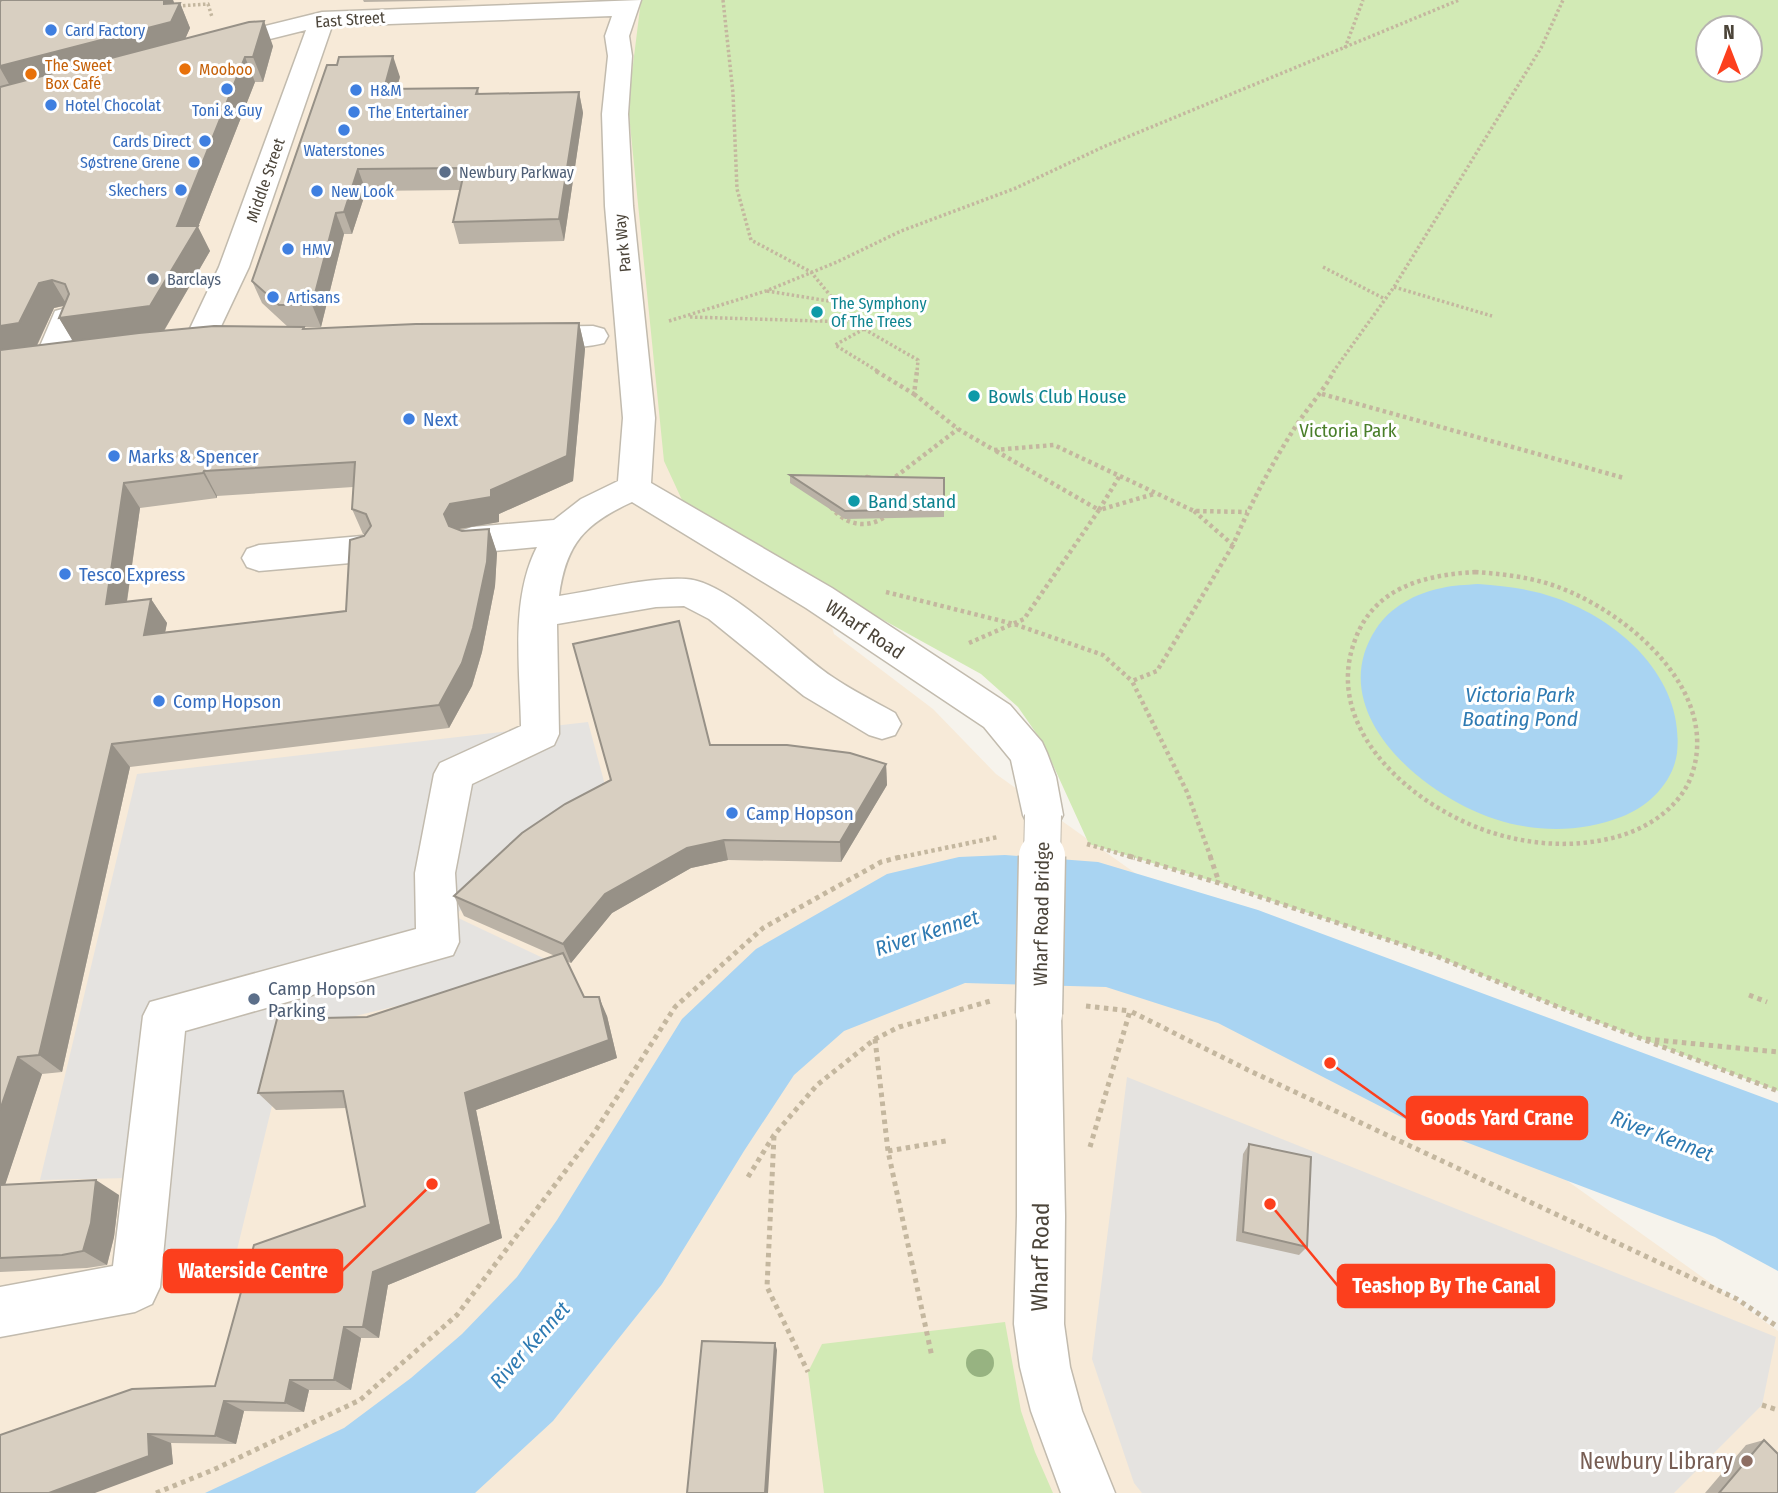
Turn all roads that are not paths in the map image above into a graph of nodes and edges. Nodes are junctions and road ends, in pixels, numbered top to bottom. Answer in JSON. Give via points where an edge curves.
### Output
{"nodes":[{"id":1,"x":628,"y":4,"type":"edge"},
{"id":2,"x":322,"y":19,"type":"junction"},
{"id":3,"x":195,"y":52,"type":"edge"},
{"id":4,"x":66,"y":318,"type":"edge"},
{"id":5,"x":593,"y":336,"type":"dead end"},
{"id":6,"x":499,"y":338,"type":"edge"},
{"id":7,"x":200,"y":340,"type":"edge"},
{"id":8,"x":51,"y":360,"type":"edge"},
{"id":9,"x":634,"y":488,"type":"junction"},
{"id":10,"x":565,"y":532,"type":"junction"},
{"id":11,"x":471,"y":540,"type":"edge"},
{"id":12,"x":362,"y":549,"type":"edge"},
{"id":13,"x":259,"y":558,"type":"dead end"},
{"id":14,"x":540,"y":613,"type":"junction"},
{"id":15,"x":882,"y":724,"type":"dead end"},
{"id":16,"x":1027,"y":827,"type":"joint"},
{"id":17,"x":1021,"y":1006,"type":"joint"},
{"id":18,"x":0,"y":1312,"type":"edge"},
{"id":19,"x":1088,"y":1493,"type":"edge"}],
"edges":[{"from":1,"to":2,"type":"street","name":"East Street"},
{"from":1,"to":9,"type":"street","name":"Park Way","via":[[617,36],[615,114],[639,418]]},
{"from":2,"to":3,"type":"street","name":"East Street"},
{"from":2,"to":7,"type":"street","name":"Middle Street","via":[[234,267]]},
{"from":4,"to":8,"type":"street"},
{"from":5,"to":6,"type":"street"},
{"from":9,"to":10,"type":"street","via":[[600,502]]},
{"from":9,"to":16,"type":"street","name":"Wharf Road","via":[[819,598],[997,716],[1028,753],[1041,794]]},
{"from":10,"to":11,"type":"street"},
{"from":10,"to":14,"type":"street","via":[[546,566]]},
{"from":12,"to":13,"type":"street"},
{"from":14,"to":15,"type":"street","via":[[688,592],[722,609],[817,686]]},
{"from":14,"to":18,"type":"street","via":[[540,734],[454,774],[435,873],[439,942],[165,1016],[135,1287]]},
{"from":16,"to":17,"type":"street","name":"Wharf Road Bridge","bridge":true},
{"from":17,"to":19,"type":"street","name":"Wharf Road","via":[[1042,1219],[1040,1324],[1044,1358]]}]}
